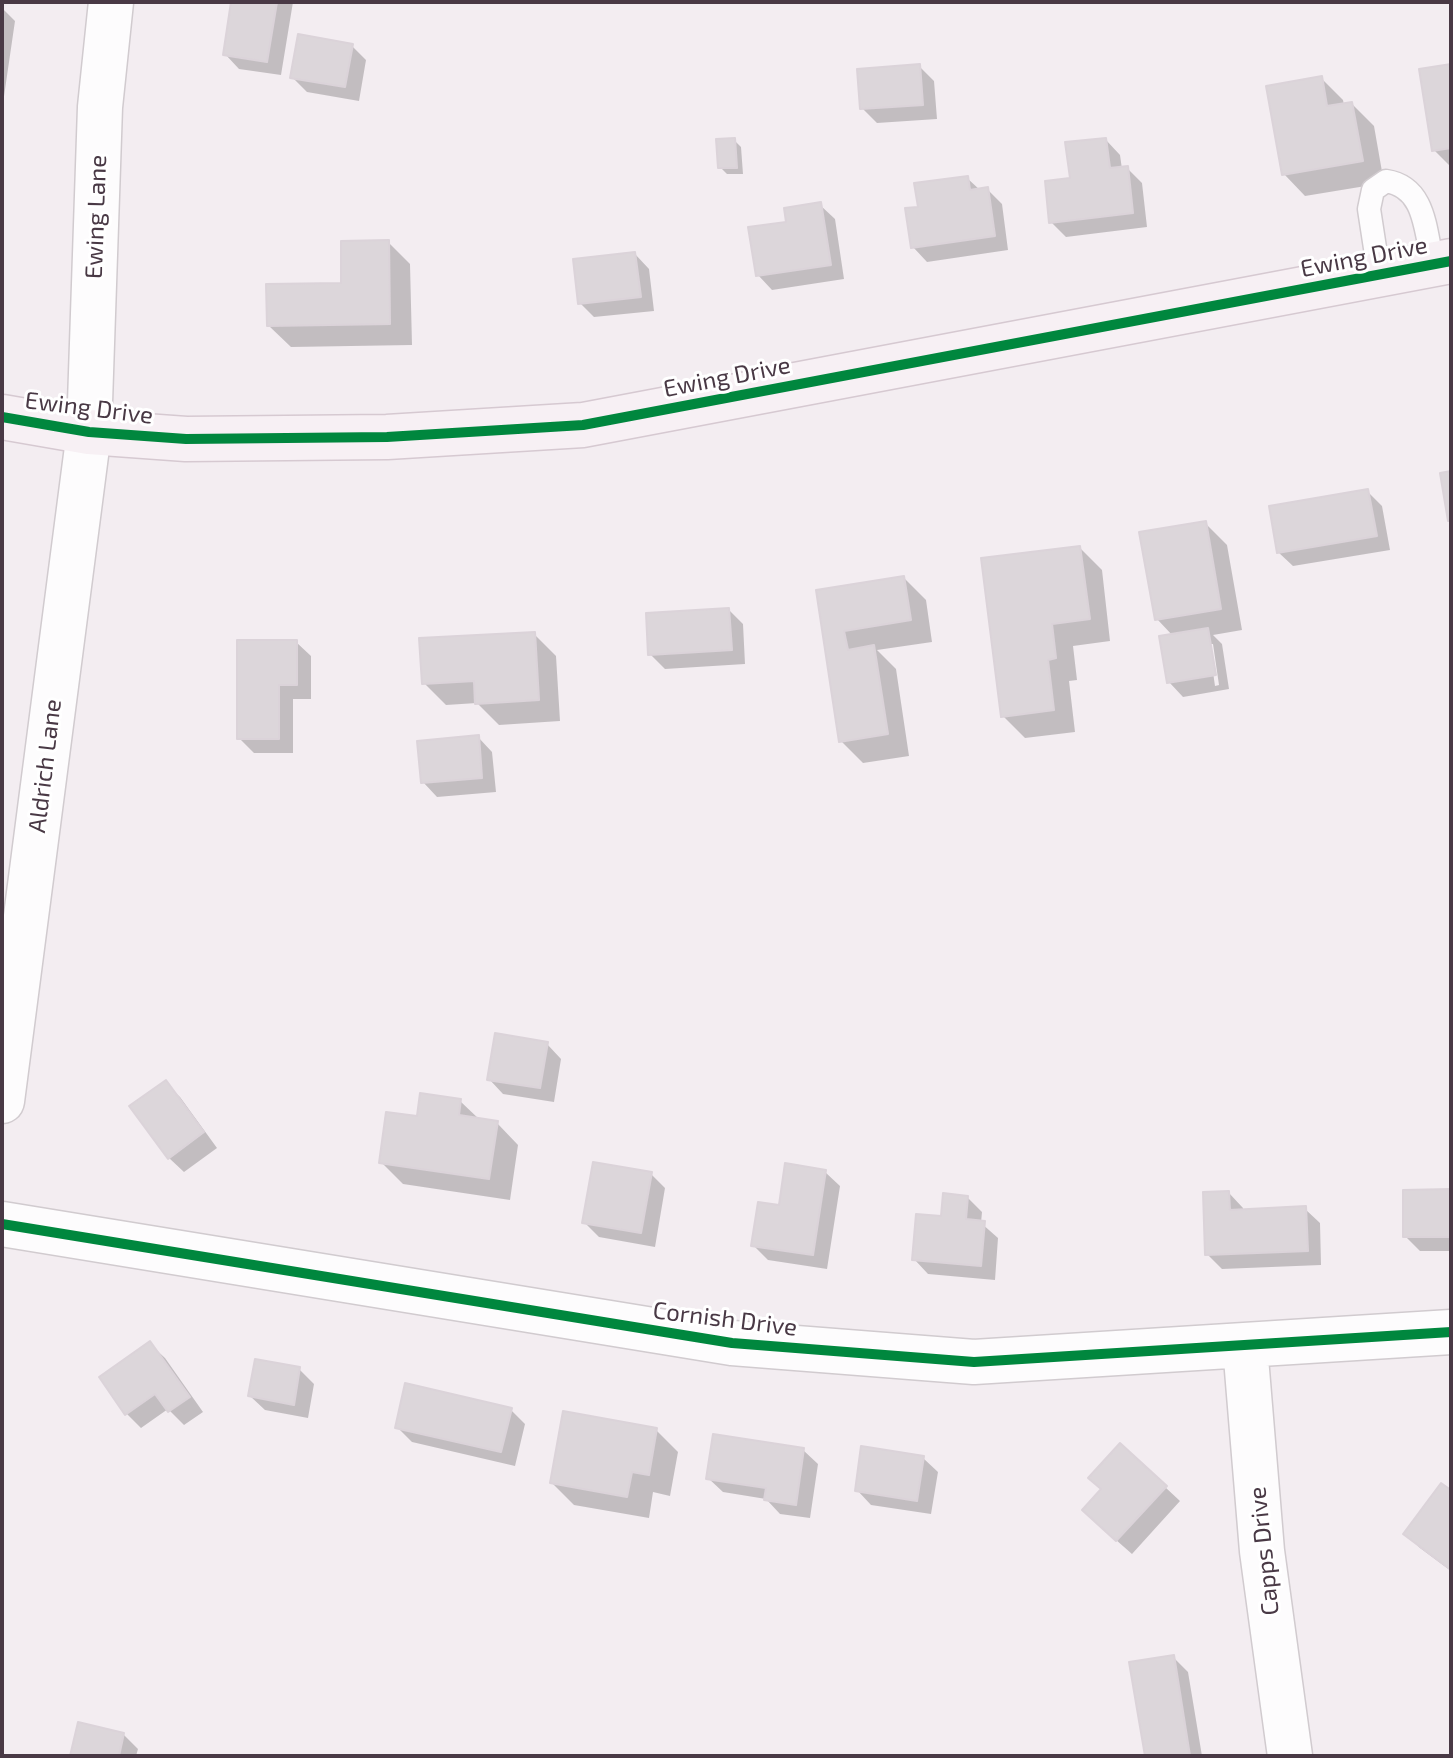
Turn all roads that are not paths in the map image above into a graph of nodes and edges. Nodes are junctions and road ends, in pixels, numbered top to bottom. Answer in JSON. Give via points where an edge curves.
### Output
{"nodes":[{"id":1,"x":111,"y":2,"type":"edge"},
{"id":2,"x":1442,"y":262,"type":"edge"},
{"id":3,"x":1379,"y":274,"type":"junction"},
{"id":4,"x":2,"y":417,"type":"edge"},
{"id":5,"x":89,"y":432,"type":"junction"},
{"id":6,"x":2,"y":1101,"type":"edge"},
{"id":7,"x":2,"y":1224,"type":"edge"},
{"id":8,"x":1451,"y":1332,"type":"edge"},
{"id":9,"x":1245,"y":1346,"type":"junction"},
{"id":10,"x":1290,"y":1756,"type":"edge"}],
"edges":[{"from":1,"to":5,"type":"street","name":"Ewing Lane","via":[[100,107]]},
{"from":2,"to":3,"type":"street","name":"Ewing Drive"},
{"from":2,"to":3,"type":"lane","via":[[1419,202],[1410,189],[1386,181],[1373,190],[1369,209]]},
{"from":3,"to":5,"type":"street","name":"Ewing Drive","via":[[583,425],[387,437],[186,439]]},
{"from":4,"to":5,"type":"street","name":"Ewing Drive"},
{"from":5,"to":6,"type":"street","name":"Aldrich Lane"},
{"from":7,"to":9,"type":"street","name":"Cornish Drive","via":[[732,1343],[974,1362]]},
{"from":8,"to":9,"type":"street","name":"Cornish Drive"},
{"from":9,"to":10,"type":"street","name":"Capps Drive","via":[[1262,1551]]}]}
